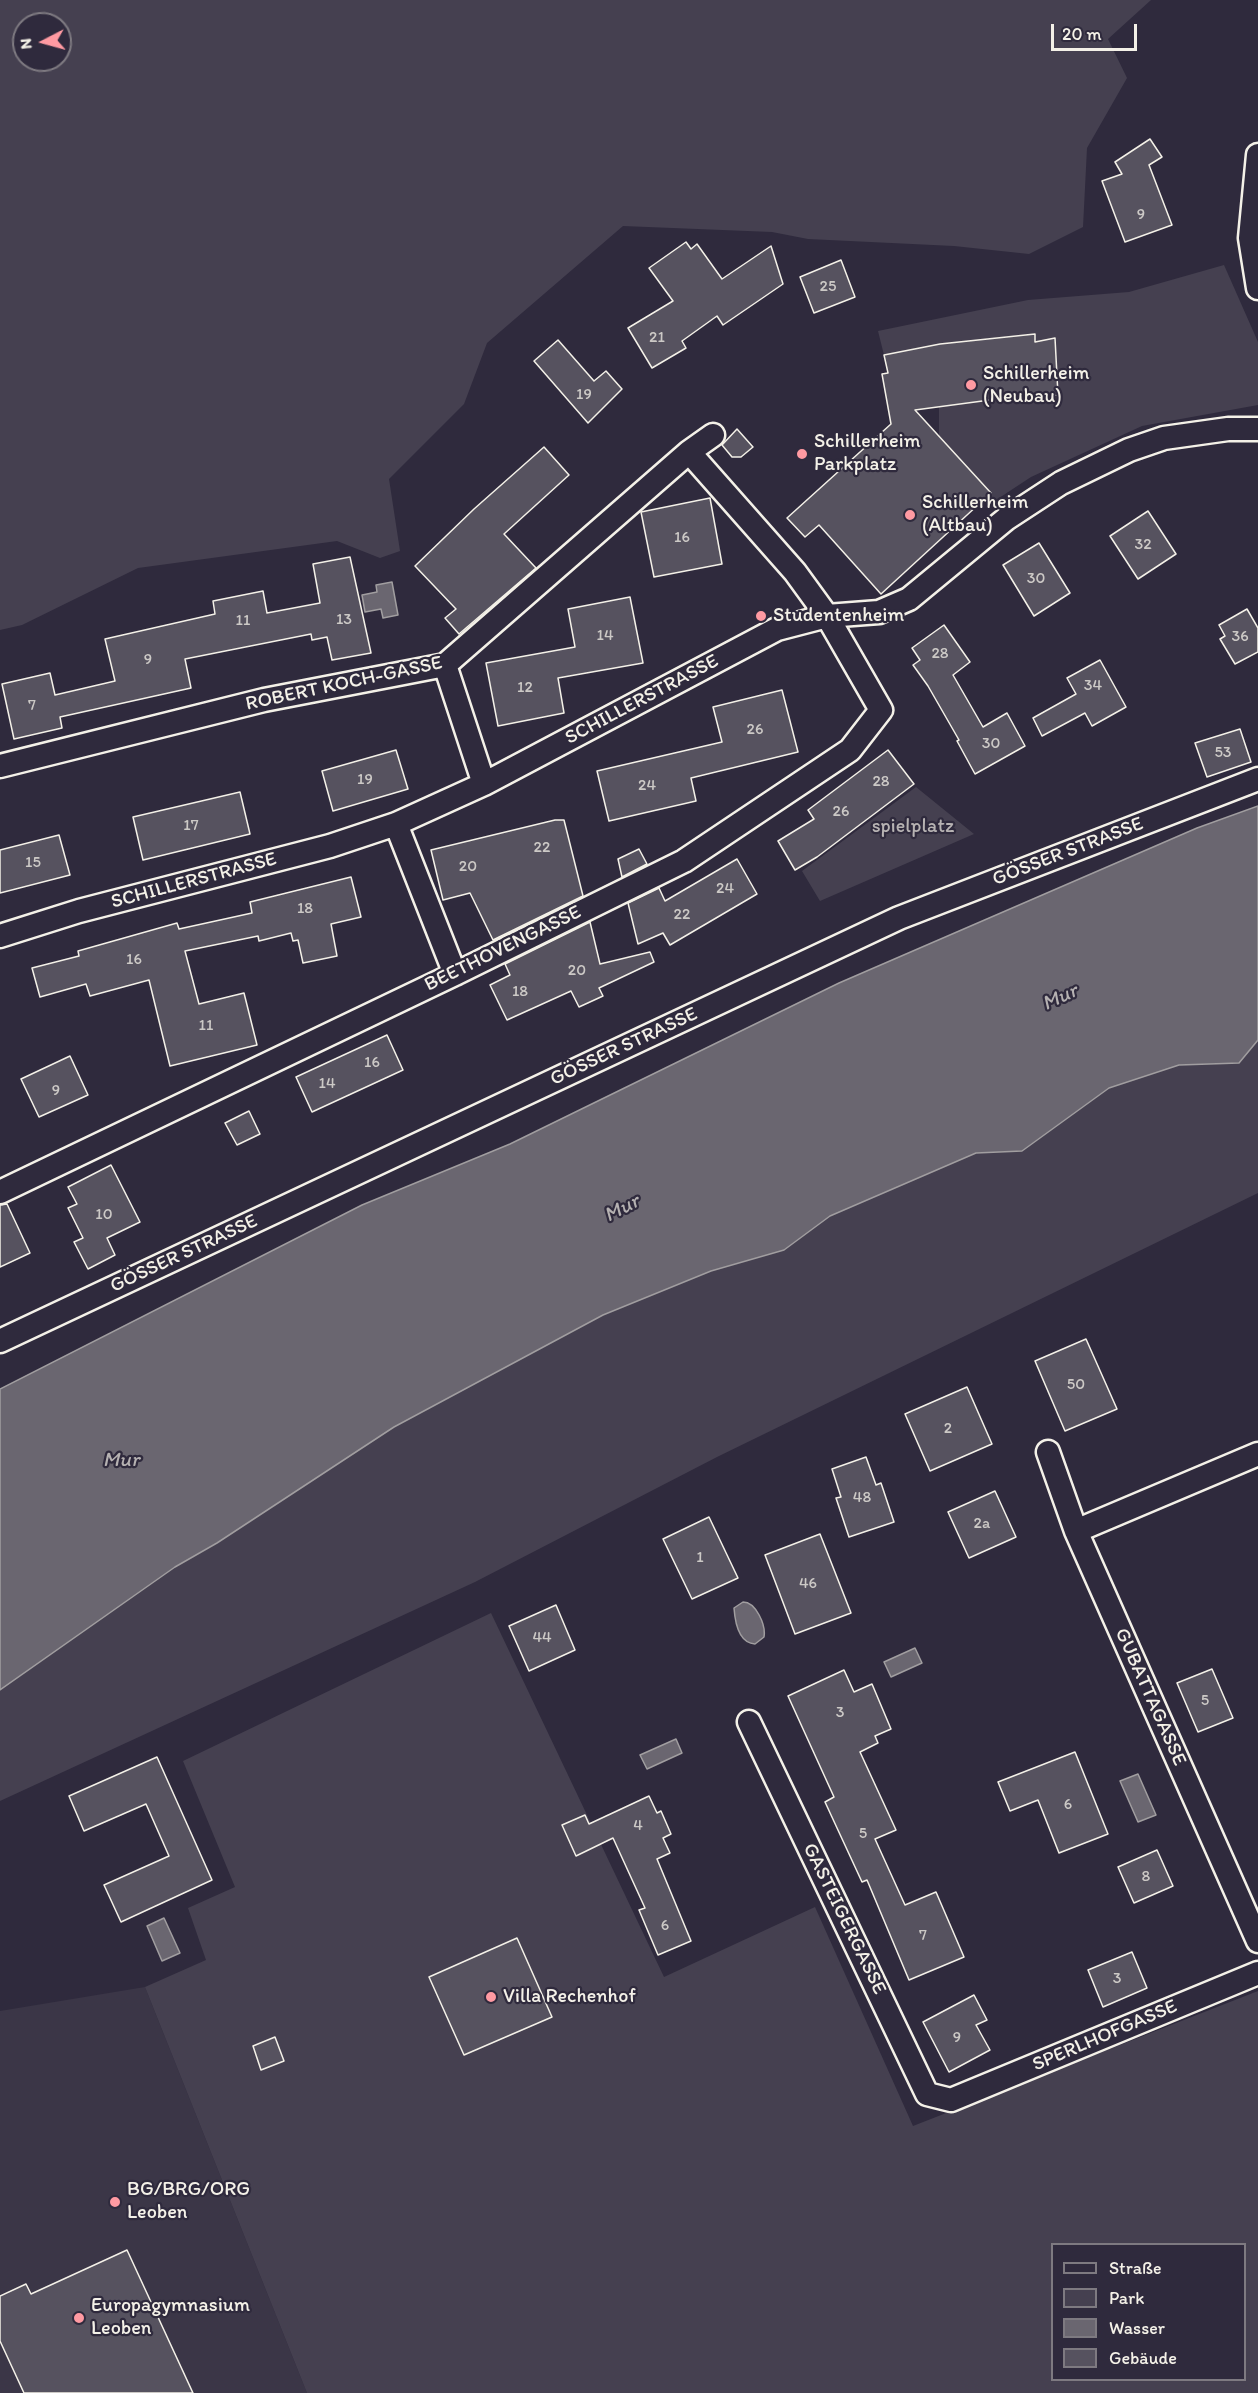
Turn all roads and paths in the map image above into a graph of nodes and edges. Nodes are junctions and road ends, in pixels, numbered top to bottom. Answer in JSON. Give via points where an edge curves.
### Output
{"nodes":[{"id":1,"x":1258,"y":155,"type":"edge"},
{"id":2,"x":1258,"y":288,"type":"edge"},
{"id":3,"x":1258,"y":429,"type":"edge"},
{"id":4,"x":713,"y":435,"type":"dead end"},
{"id":5,"x":689,"y":452,"type":"junction"},
{"id":6,"x":827,"y":616,"type":"junction"},
{"id":7,"x":445,"y":665,"type":"junction"},
{"id":8,"x":0,"y":766,"type":"edge"},
{"id":9,"x":1258,"y":779,"type":"edge"},
{"id":10,"x":484,"y":784,"type":"junction"},
{"id":11,"x":396,"y":824,"type":"junction"},
{"id":12,"x":0,"y":936,"type":"edge"},
{"id":13,"x":455,"y":974,"type":"junction"},
{"id":14,"x":0,"y":1192,"type":"edge"},
{"id":15,"x":0,"y":1341,"type":"edge"},
{"id":16,"x":1048,"y":1452,"type":"dead end"},
{"id":17,"x":1258,"y":1454,"type":"edge"},
{"id":18,"x":1076,"y":1531,"type":"junction"},
{"id":19,"x":749,"y":1722,"type":"dead end"},
{"id":20,"x":1258,"y":1941,"type":"edge"},
{"id":21,"x":1258,"y":1972,"type":"edge"},
{"id":22,"x":951,"y":2100,"type":"joint"}],
"edges":[{"from":1,"to":2,"type":"street","via":[[1250,238]]},
{"from":3,"to":6,"type":"street","name":"SCHILLERSTRASSE","via":[[1164,438],[1129,450],[1061,483],[1006,519],[909,599],[879,612]]},
{"from":4,"to":5,"type":"street","name":"ROBERT KOCH-GASSE"},
{"from":5,"to":6,"type":"street","via":[[795,572]]},
{"from":5,"to":7,"type":"street","name":"ROBERT KOCH-GASSE"},
{"from":6,"to":10,"type":"street","name":"SCHILLERSTRASSE","via":[[777,629]]},
{"from":6,"to":13,"type":"street","name":"BEETHOVENGASSE","via":[[881,710],[850,750],[684,861]]},
{"from":7,"to":8,"type":"street","name":"ROBERT KOCH-GASSE","via":[[264,700]]},
{"from":7,"to":10,"type":"street"},
{"from":9,"to":15,"type":"street","name":"GÖSSER STRASSE","via":[[899,918]]},
{"from":10,"to":11,"type":"street","name":"SCHILLERSTRASSE"},
{"from":11,"to":12,"type":"street","name":"SCHILLERSTRASSE","via":[[330,846],[79,911]]},
{"from":11,"to":13,"type":"street"},
{"from":13,"to":14,"type":"street","name":"BEETHOVENGASSE"},
{"from":16,"to":18,"type":"street","name":"GUBATTAGASSE"},
{"from":17,"to":18,"type":"street"},
{"from":18,"to":20,"type":"street","name":"GUBATTAGASSE"},
{"from":19,"to":22,"type":"street","name":"GASTEIGERGASSE","via":[[927,2094]]},
{"from":21,"to":22,"type":"street","name":"SPERLHOFGASSE"}]}
